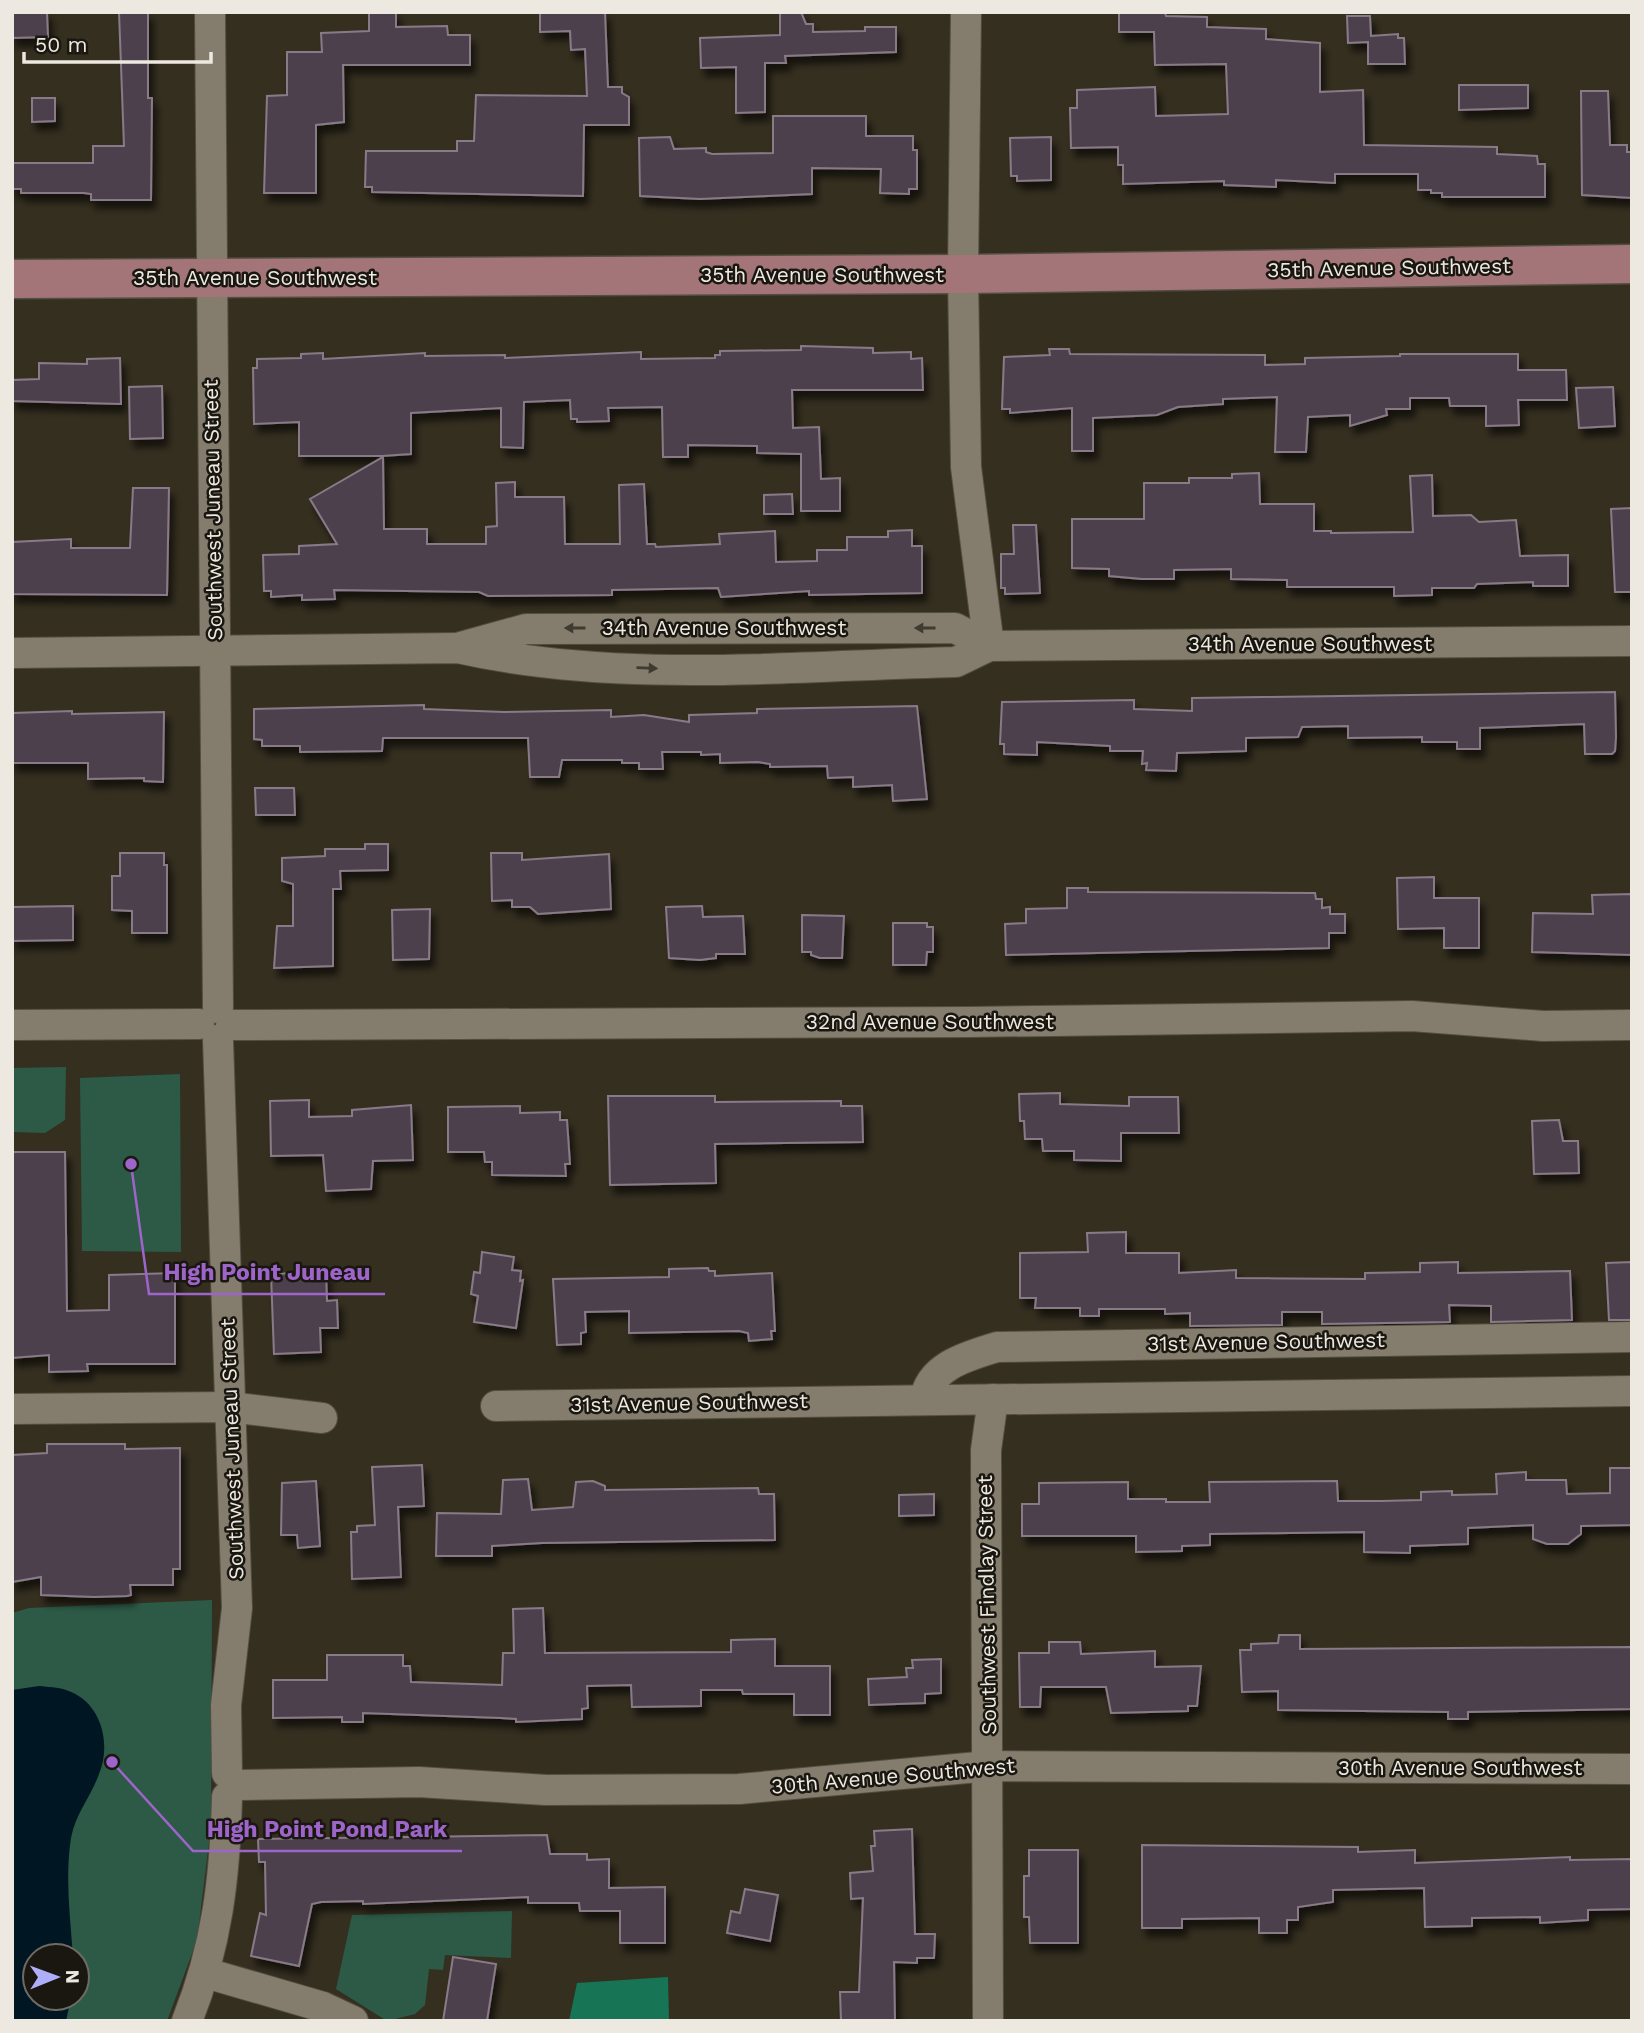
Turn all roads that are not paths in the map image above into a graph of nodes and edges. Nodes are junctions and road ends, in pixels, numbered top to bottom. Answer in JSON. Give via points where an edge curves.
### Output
{"nodes":[{"id":1,"x":209,"y":12,"type":"edge"},
{"id":2,"x":966,"y":12,"type":"edge"},
{"id":3,"x":1632,"y":264,"type":"edge"},
{"id":4,"x":963,"y":274,"type":"junction"},
{"id":5,"x":12,"y":279,"type":"edge"},
{"id":6,"x":209,"y":279,"type":"junction"},
{"id":7,"x":1632,"y":641,"type":"edge"},
{"id":8,"x":989,"y":646,"type":"junction"},
{"id":9,"x":458,"y":648,"type":"junction"},
{"id":10,"x":215,"y":651,"type":"junction"},
{"id":11,"x":12,"y":653,"type":"edge"},
{"id":12,"x":216,"y":1024,"type":"junction"},
{"id":13,"x":12,"y":1025,"type":"edge"},
{"id":14,"x":1629,"y":1025,"type":"dead end"},
{"id":15,"x":1632,"y":1337,"type":"edge"},
{"id":16,"x":1632,"y":1391,"type":"edge"},
{"id":17,"x":993,"y":1399,"type":"junction"},
{"id":18,"x":925,"y":1400,"type":"junction"},
{"id":19,"x":496,"y":1406,"type":"dead end"},
{"id":20,"x":229,"y":1407,"type":"junction"},
{"id":21,"x":12,"y":1409,"type":"edge"},
{"id":22,"x":321,"y":1418,"type":"dead end"},
{"id":23,"x":989,"y":1766,"type":"junction"},
{"id":24,"x":1632,"y":1769,"type":"edge"},
{"id":25,"x":231,"y":1785,"type":"junction"},
{"id":26,"x":206,"y":1973,"type":"junction"},
{"id":27,"x":187,"y":2021,"type":"edge"},
{"id":28,"x":353,"y":2021,"type":"edge"},
{"id":29,"x":988,"y":2021,"type":"edge"}],
"edges":[{"from":1,"to":6,"type":"street","name":"Southwest Juneau Street"},
{"from":2,"to":4,"type":"street"},
{"from":3,"to":4,"type":"main road","name":"35th Avenue Southwest"},
{"from":4,"to":6,"type":"main road","name":"35th Avenue Southwest"},
{"from":4,"to":8,"type":"street","via":[[966,467]]},
{"from":5,"to":6,"type":"main road","name":"35th Avenue Southwest"},
{"from":6,"to":10,"type":"street","name":"Southwest Juneau Street"},
{"from":7,"to":8,"type":"street","name":"34th Avenue Southwest"},
{"from":9,"to":8,"type":"street","name":"34th Avenue Southwest","one_way":true,"via":[[517,661],[679,669],[956,662]]},
{"from":8,"to":9,"type":"street","name":"34th Avenue Southwest","one_way":true,"via":[[955,628],[540,628]]},
{"from":9,"to":10,"type":"street","name":"34th Avenue Southwest"},
{"from":10,"to":11,"type":"street","name":"34th Avenue Southwest"},
{"from":10,"to":12,"type":"street","name":"Southwest Juneau Street"},
{"from":12,"to":13,"type":"street","name":"32nd Avenue Southwest"},
{"from":12,"to":14,"type":"street","name":"32nd Avenue Southwest","via":[[1412,1016],[1543,1026]]},
{"from":12,"to":20,"type":"street","name":"Southwest Juneau Street","via":[[226,1210]]},
{"from":15,"to":18,"type":"street","name":"31st Avenue Southwest","via":[[997,1347],[940,1372],[927,1387]]},
{"from":16,"to":17,"type":"street","name":"31st Avenue Southwest"},
{"from":17,"to":18,"type":"street","name":"31st Avenue Southwest"},
{"from":17,"to":23,"type":"street","name":"Southwest Findlay Street","via":[[986,1450]]},
{"from":18,"to":19,"type":"street","name":"31st Avenue Southwest"},
{"from":20,"to":21,"type":"street"},
{"from":20,"to":22,"type":"street"},
{"from":20,"to":25,"type":"street","name":"Southwest Juneau Street","via":[[237,1608],[226,1705]]},
{"from":23,"to":24,"type":"street","name":"30th Avenue Southwest"},
{"from":23,"to":25,"type":"street","name":"30th Avenue Southwest","via":[[739,1788],[546,1790],[419,1782]]},
{"from":23,"to":29,"type":"street","name":"Southwest Findlay Street"},
{"from":25,"to":26,"type":"street","name":"Southwest Juneau Street","via":[[222,1888]]},
{"from":26,"to":27,"type":"street","name":"Southwest Juneau Street"},
{"from":26,"to":28,"type":"street","via":[[323,2007]]}]}
